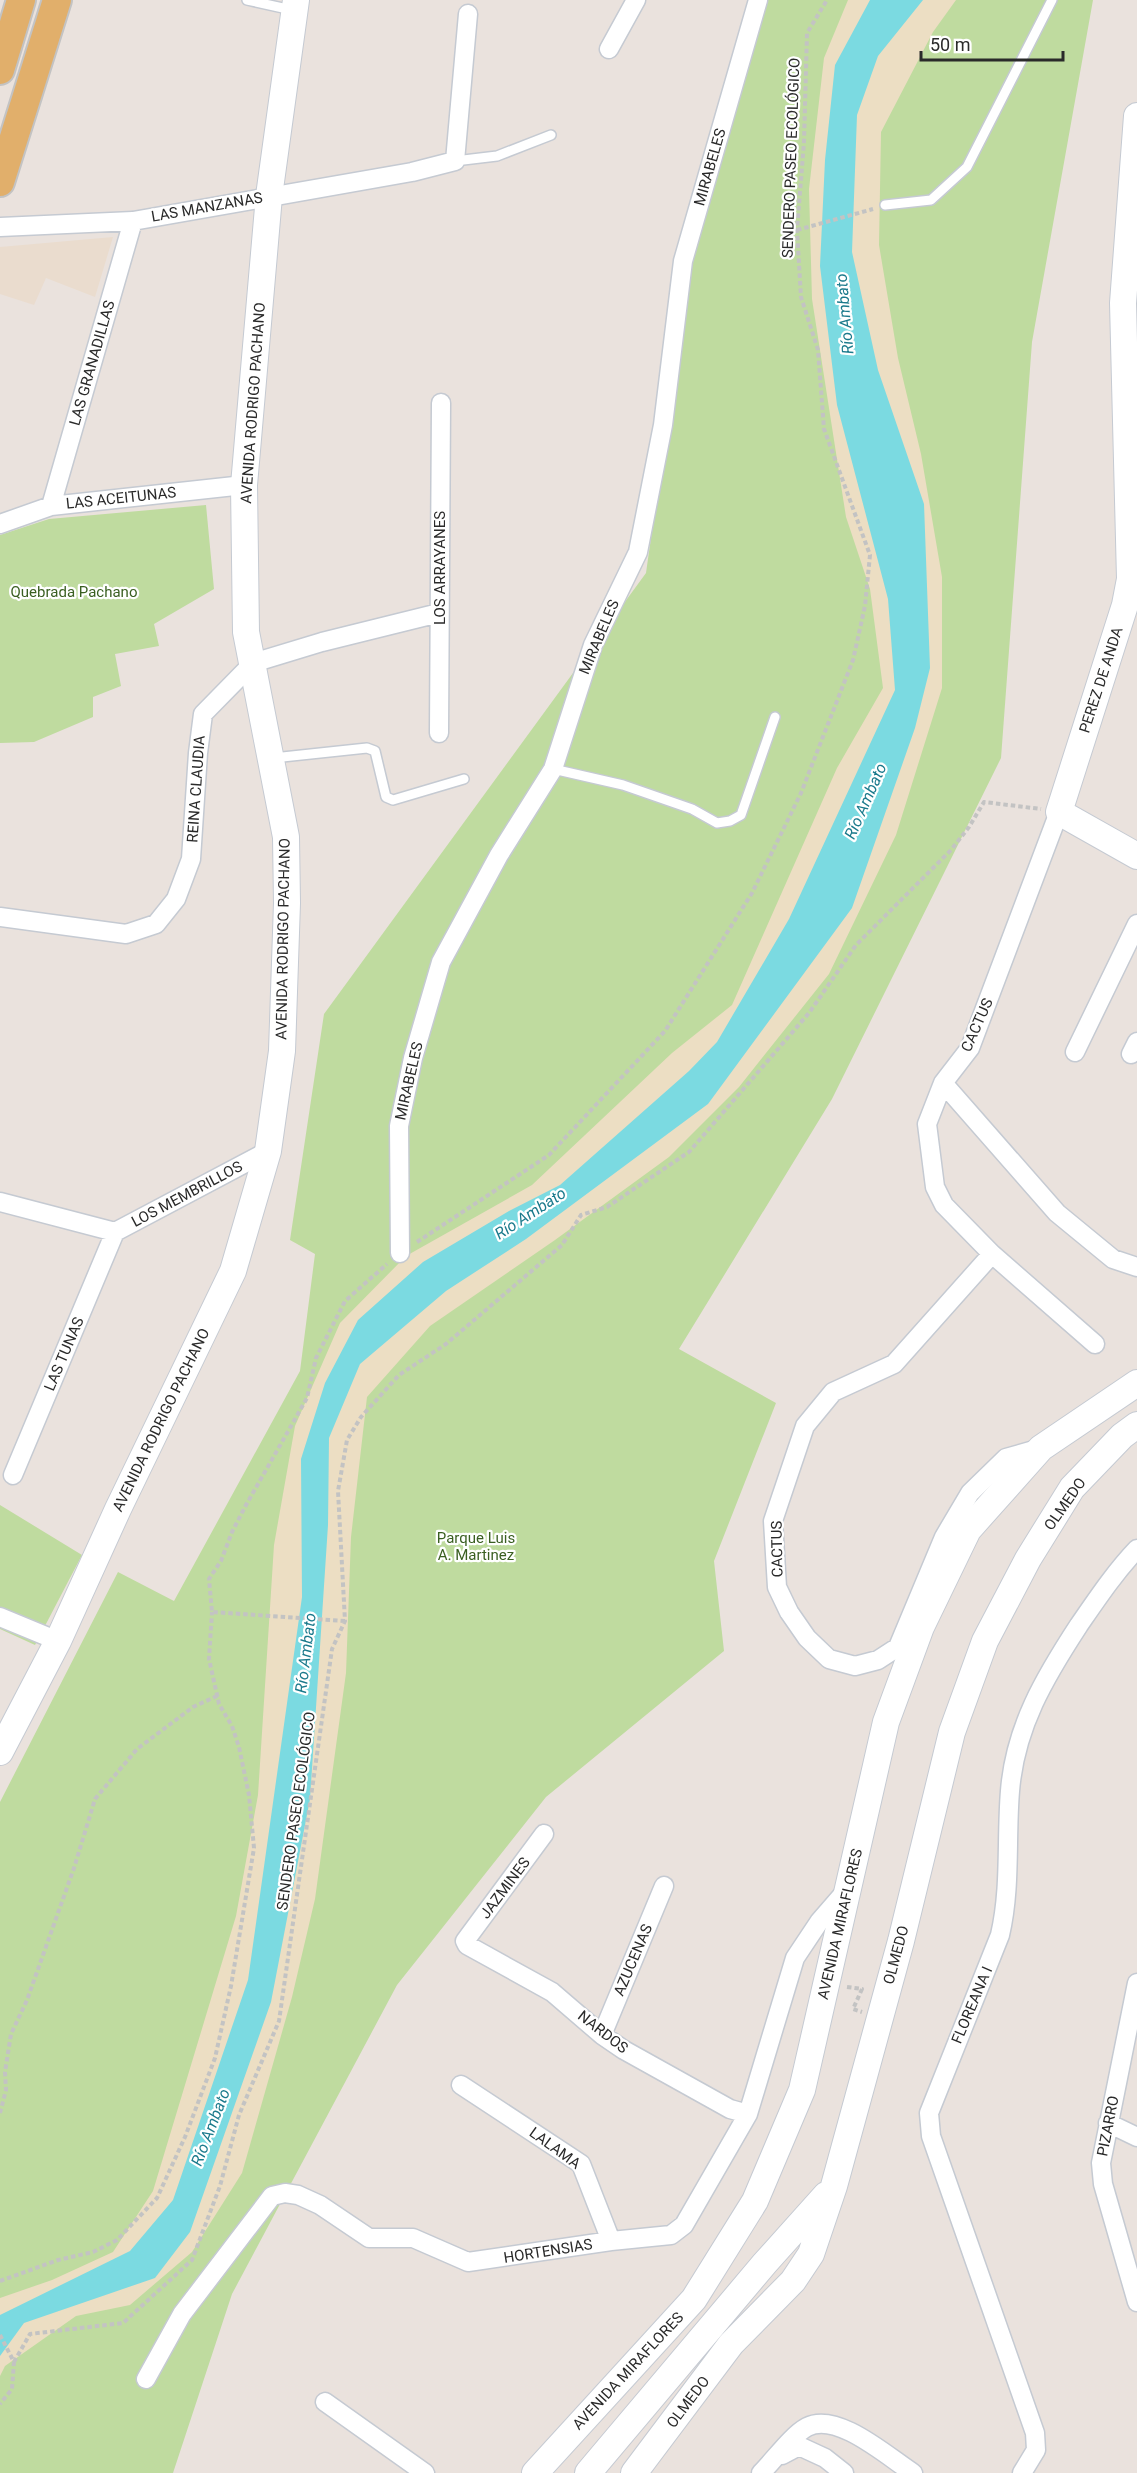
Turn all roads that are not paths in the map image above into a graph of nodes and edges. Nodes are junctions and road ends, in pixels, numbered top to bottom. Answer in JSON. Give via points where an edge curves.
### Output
{"nodes":[{"id":1,"x":21,"y":0,"type":"edge"},
{"id":2,"x":57,"y":0,"type":"edge"},
{"id":3,"x":247,"y":0,"type":"edge"},
{"id":4,"x":636,"y":0,"type":"edge"},
{"id":5,"x":758,"y":0,"type":"edge"},
{"id":6,"x":1052,"y":0,"type":"edge"},
{"id":7,"x":295,"y":5,"type":"edge"},
{"id":8,"x":468,"y":14,"type":"dead end"},
{"id":9,"x":609,"y":49,"type":"dead end"},
{"id":10,"x":0,"y":70,"type":"edge"},
{"id":11,"x":1137,"y":116,"type":"edge"},
{"id":12,"x":551,"y":135,"type":"dead end"},
{"id":13,"x":455,"y":161,"type":"junction"},
{"id":14,"x":0,"y":182,"type":"edge"},
{"id":15,"x":269,"y":196,"type":"junction"},
{"id":16,"x":885,"y":205,"type":"road end"},
{"id":17,"x":133,"y":221,"type":"junction"},
{"id":18,"x":0,"y":227,"type":"edge"},
{"id":19,"x":441,"y":403,"type":"dead end"},
{"id":20,"x":244,"y":485,"type":"junction"},
{"id":21,"x":51,"y":506,"type":"junction"},
{"id":22,"x":0,"y":524,"type":"edge"},
{"id":23,"x":439,"y":614,"type":"junction"},
{"id":24,"x":253,"y":663,"type":"junction"},
{"id":25,"x":775,"y":717,"type":"dead end"},
{"id":26,"x":439,"y":733,"type":"dead end"},
{"id":27,"x":271,"y":759,"type":"junction"},
{"id":28,"x":553,"y":769,"type":"junction"},
{"id":29,"x":464,"y":779,"type":"dead end"},
{"id":30,"x":1059,"y":812,"type":"junction"},
{"id":31,"x":1137,"y":855,"type":"edge"},
{"id":32,"x":0,"y":917,"type":"edge"},
{"id":33,"x":1137,"y":924,"type":"edge"},
{"id":34,"x":1075,"y":1052,"type":"dead end"},
{"id":35,"x":943,"y":1083,"type":"junction"},
{"id":36,"x":268,"y":1151,"type":"junction"},
{"id":37,"x":0,"y":1202,"type":"edge"},
{"id":38,"x":115,"y":1232,"type":"junction"},
{"id":39,"x":400,"y":1253,"type":"road end"},
{"id":40,"x":992,"y":1254,"type":"junction"},
{"id":41,"x":1137,"y":1267,"type":"edge"},
{"id":42,"x":1095,"y":1344,"type":"dead end"},
{"id":43,"x":1137,"y":1383,"type":"edge"},
{"id":44,"x":1137,"y":1425,"type":"edge"},
{"id":45,"x":1041,"y":1448,"type":"junction"},
{"id":46,"x":13,"y":1475,"type":"dead end"},
{"id":47,"x":1137,"y":1549,"type":"edge"},
{"id":48,"x":0,"y":1617,"type":"edge"},
{"id":49,"x":58,"y":1641,"type":"junction"},
{"id":50,"x":0,"y":1752,"type":"edge"},
{"id":51,"x":544,"y":1834,"type":"dead end"},
{"id":52,"x":664,"y":1886,"type":"dead end"},
{"id":53,"x":848,"y":1888,"type":"junction"},
{"id":54,"x":465,"y":1941,"type":"joint"},
{"id":55,"x":1137,"y":1983,"type":"edge"},
{"id":56,"x":602,"y":2035,"type":"junction"},
{"id":57,"x":461,"y":2085,"type":"dead end"},
{"id":58,"x":748,"y":2114,"type":"junction"},
{"id":59,"x":1108,"y":2122,"type":"junction"},
{"id":60,"x":1137,"y":2137,"type":"edge"},
{"id":61,"x":834,"y":2186,"type":"junction"},
{"id":62,"x":610,"y":2241,"type":"junction"},
{"id":63,"x":1137,"y":2302,"type":"edge"},
{"id":64,"x":146,"y":2379,"type":"dead end"},
{"id":65,"x":325,"y":2402,"type":"dead end"},
{"id":66,"x":767,"y":2467,"type":"edge"},
{"id":67,"x":425,"y":2473,"type":"edge"},
{"id":68,"x":535,"y":2473,"type":"edge"},
{"id":69,"x":588,"y":2473,"type":"edge"},
{"id":70,"x":634,"y":2473,"type":"edge"},
{"id":71,"x":844,"y":2473,"type":"edge"},
{"id":72,"x":913,"y":2473,"type":"edge"},
{"id":73,"x":1022,"y":2473,"type":"edge"}],
"edges":[{"from":1,"to":10,"type":"main road"},
{"from":2,"to":14,"type":"main road"},
{"from":3,"to":7,"type":"lane"},
{"from":4,"to":9,"type":"street"},
{"from":5,"to":28,"type":"street","name":"MIRABELES","via":[[683,261],[663,425],[638,552],[593,645]]},
{"from":6,"to":16,"type":"lane","via":[[967,167],[931,200]]},
{"from":7,"to":15,"type":"main road","name":"AVENIDA RODRIGO PACHANO"},
{"from":8,"to":13,"type":"street"},
{"from":11,"to":30,"type":"main road","name":"PEREZ DE ANDA","via":[[1124,303],[1130,579]]},
{"from":12,"to":13,"type":"lane","via":[[497,156]]},
{"from":13,"to":15,"type":"street","name":"LAS MANZANAS"},
{"from":15,"to":17,"type":"street","name":"LAS MANZANAS"},
{"from":15,"to":20,"type":"main road","name":"AVENIDA RODRIGO PACHANO"},
{"from":17,"to":18,"type":"street","name":"LAS MANZANAS"},
{"from":17,"to":21,"type":"street","name":"LAS GRANADILLAS"},
{"from":19,"to":23,"type":"street","name":"LOS ARRAYANES"},
{"from":20,"to":21,"type":"street","name":"LAS ACEITUNAS"},
{"from":20,"to":24,"type":"main road","name":"AVENIDA RODRIGO PACHANO","via":[[246,632]]},
{"from":21,"to":22,"type":"street","name":"LAS ACEITUNAS"},
{"from":23,"to":24,"type":"street","name":"REINA CLAUDIA"},
{"from":23,"to":26,"type":"street","name":"LOS ARRAYANES"},
{"from":24,"to":27,"type":"main road","name":"AVENIDA RODRIGO PACHANO"},
{"from":24,"to":32,"type":"street","name":"REINA CLAUDIA","via":[[202,714],[191,859],[177,899],[156,924],[126,934]]},
{"from":25,"to":28,"type":"lane","via":[[741,815],[730,821],[717,823],[692,809],[623,785]]},
{"from":27,"to":29,"type":"lane","via":[[367,748],[375,751],[386,797],[393,800]]},
{"from":27,"to":36,"type":"main road","name":"AVENIDA RODRIGO PACHANO","via":[[286,837],[287,903],[282,1051]]},
{"from":28,"to":39,"type":"street","name":"MIRABELES","via":[[499,855],[441,962],[413,1058],[399,1126]]},
{"from":30,"to":31,"type":"main road"},
{"from":30,"to":35,"type":"street","name":"CACTUS","via":[[970,1048]]},
{"from":33,"to":34,"type":"street"},
{"from":35,"to":40,"type":"street","name":"CACTUS","via":[[927,1124],[935,1188],[944,1205]]},
{"from":35,"to":41,"type":"street","via":[[1057,1213],[1113,1259]]},
{"from":36,"to":38,"type":"street","name":"LOS MEMBRILLOS"},
{"from":36,"to":49,"type":"main road","name":"AVENIDA RODRIGO PACHANO","via":[[233,1271]]},
{"from":37,"to":38,"type":"street","name":"LOS MEMBRILLOS"},
{"from":38,"to":46,"type":"street","name":"LAS TUNAS"},
{"from":40,"to":42,"type":"street","name":"CACTUS"},
{"from":40,"to":45,"type":"street","name":"CACTUS","via":[[894,1364],[833,1392],[805,1426],[773,1521],[777,1587],[807,1638],[829,1659],[855,1666],[878,1660],[898,1647],[945,1537],[970,1493],[1006,1458]]},
{"from":43,"to":45,"type":"main road","name":"AVENIDA MIRAFLORES"},
{"from":44,"to":61,"type":"main road","name":"OLMEDO","via":[[1072,1488],[1028,1559],[985,1641],[952,1732]]},
{"from":45,"to":53,"type":"main road","name":"AVENIDA MIRAFLORES","via":[[968,1530],[921,1627],[886,1722]]},
{"from":47,"to":73,"type":"street","name":"FLOREANA I","via":[[1057,1657],[1022,1731],[1010,1791],[1002,1927],[929,2113],[931,2136],[1035,2433],[1036,2450]]},
{"from":48,"to":49,"type":"street"},
{"from":49,"to":50,"type":"main road","name":"AVENIDA RODRIGO PACHANO"},
{"from":51,"to":54,"type":"street","name":"JAZMINES"},
{"from":52,"to":56,"type":"street","name":"AZUCENAS"},
{"from":53,"to":58,"type":"street","name":"HORTENSIAS","via":[[795,1958]]},
{"from":53,"to":68,"type":"main road","name":"AVENIDA MIRAFLORES","via":[[802,2090],[755,2201],[694,2299]]},
{"from":54,"to":56,"type":"street","name":"NARDOS","via":[[552,1992]]},
{"from":55,"to":59,"type":"street","name":"PIZARRO"},
{"from":56,"to":58,"type":"street","name":"NARDOS","via":[[730,2109]]},
{"from":57,"to":62,"type":"street","name":"LALAMA","via":[[579,2162]]},
{"from":58,"to":62,"type":"street","name":"HORTENSIAS","via":[[684,2225],[671,2235]]},
{"from":59,"to":60,"type":"street"},
{"from":59,"to":63,"type":"street","name":"PIZARRO","via":[[1101,2157],[1103,2184]]},
{"from":61,"to":69,"type":"main road"},
{"from":61,"to":70,"type":"main road","name":"OLMEDO","via":[[811,2254],[793,2281],[731,2344]]},
{"from":62,"to":64,"type":"street","name":"HORTENSIAS","via":[[464,2262],[413,2238],[370,2239],[320,2205],[291,2192],[279,2193],[272,2196],[182,2314]]},
{"from":65,"to":67,"type":"street"},
{"from":66,"to":71,"type":"street","via":[[799,2446],[825,2458]]},
{"from":66,"to":72,"type":"street","via":[[807,2427],[828,2423],[847,2429]]}]}
